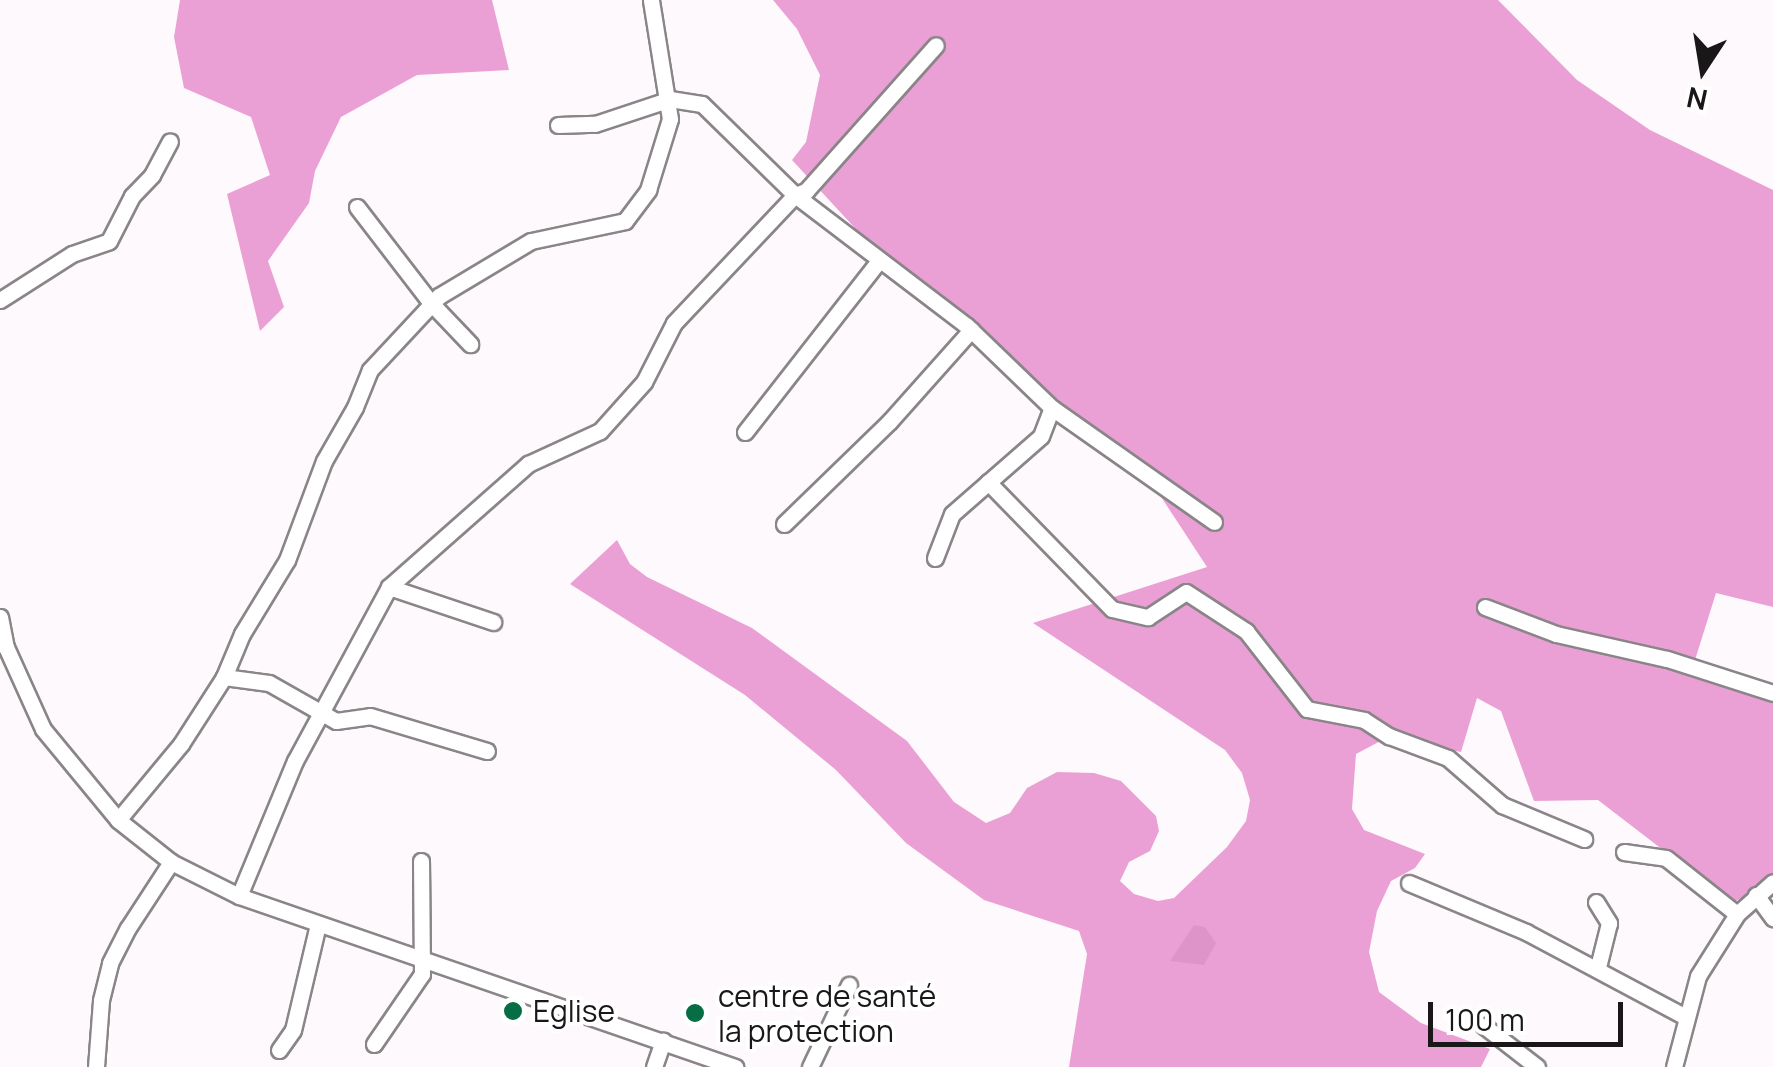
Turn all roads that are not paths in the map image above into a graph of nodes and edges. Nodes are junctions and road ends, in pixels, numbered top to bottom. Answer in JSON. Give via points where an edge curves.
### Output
{"nodes":[{"id":1,"x":652,"y":0,"type":"edge"},
{"id":2,"x":936,"y":46,"type":"dead end"},
{"id":3,"x":670,"y":99,"type":"junction"},
{"id":4,"x":558,"y":126,"type":"dead end"},
{"id":5,"x":170,"y":141,"type":"dead end"},
{"id":6,"x":795,"y":195,"type":"junction"},
{"id":7,"x":357,"y":208,"type":"dead end"},
{"id":8,"x":878,"y":262,"type":"junction"},
{"id":9,"x":0,"y":300,"type":"edge"},
{"id":10,"x":431,"y":304,"type":"junction"},
{"id":11,"x":972,"y":330,"type":"junction"},
{"id":12,"x":470,"y":344,"type":"dead end"},
{"id":13,"x":1052,"y":408,"type":"junction"},
{"id":14,"x":744,"y":432,"type":"dead end"},
{"id":15,"x":988,"y":482,"type":"junction"},
{"id":16,"x":1214,"y":522,"type":"dead end"},
{"id":17,"x":784,"y":524,"type":"dead end"},
{"id":18,"x":935,"y":558,"type":"dead end"},
{"id":19,"x":389,"y":587,"type":"junction"},
{"id":20,"x":1485,"y":606,"type":"dead end"},
{"id":21,"x":0,"y":618,"type":"edge"},
{"id":22,"x":493,"y":622,"type":"dead end"},
{"id":23,"x":224,"y":677,"type":"junction"},
{"id":24,"x":1773,"y":693,"type":"edge"},
{"id":25,"x":322,"y":714,"type":"junction"},
{"id":26,"x":487,"y":750,"type":"dead end"},
{"id":27,"x":118,"y":820,"type":"junction"},
{"id":28,"x":1584,"y":840,"type":"dead end"},
{"id":29,"x":1624,"y":852,"type":"dead end"},
{"id":30,"x":421,"y":861,"type":"dead end"},
{"id":31,"x":172,"y":862,"type":"junction"},
{"id":32,"x":1773,"y":882,"type":"edge"},
{"id":33,"x":1409,"y":884,"type":"dead end"},
{"id":34,"x":1756,"y":895,"type":"junction"},
{"id":35,"x":239,"y":896,"type":"junction"},
{"id":36,"x":1596,"y":902,"type":"dead end"},
{"id":37,"x":1737,"y":914,"type":"junction"},
{"id":38,"x":1773,"y":918,"type":"edge"},
{"id":39,"x":318,"y":924,"type":"junction"},
{"id":40,"x":421,"y":958,"type":"junction"},
{"id":41,"x":1598,"y":968,"type":"junction"},
{"id":42,"x":849,"y":985,"type":"dead end"},
{"id":43,"x":1684,"y":1016,"type":"junction"},
{"id":44,"x":1484,"y":1026,"type":"dead end"},
{"id":45,"x":663,"y":1041,"type":"junction"},
{"id":46,"x":374,"y":1044,"type":"dead end"},
{"id":47,"x":279,"y":1050,"type":"dead end"},
{"id":48,"x":96,"y":1067,"type":"edge"},
{"id":49,"x":654,"y":1067,"type":"edge"},
{"id":50,"x":735,"y":1067,"type":"edge"},
{"id":51,"x":810,"y":1067,"type":"edge"},
{"id":52,"x":1537,"y":1067,"type":"edge"},
{"id":53,"x":1674,"y":1067,"type":"edge"}],
"edges":[{"from":1,"to":3,"type":"street"},
{"from":2,"to":6,"type":"street","via":[[806,192]]},
{"from":3,"to":4,"type":"street","via":[[595,124]]},
{"from":3,"to":6,"type":"street","via":[[702,104]]},
{"from":3,"to":10,"type":"street","via":[[657,172],[625,220],[532,241]]},
{"from":5,"to":9,"type":"street","via":[[109,241],[72,254]]},
{"from":6,"to":8,"type":"street"},
{"from":6,"to":19,"type":"street","via":[[674,322],[644,382],[600,431],[528,464]]},
{"from":7,"to":10,"type":"street"},
{"from":8,"to":11,"type":"street"},
{"from":8,"to":14,"type":"street"},
{"from":10,"to":12,"type":"street"},
{"from":10,"to":23,"type":"street","via":[[370,370],[324,461],[287,560]]},
{"from":11,"to":13,"type":"street"},
{"from":11,"to":17,"type":"street","via":[[890,422]]},
{"from":13,"to":15,"type":"street","via":[[1041,436]]},
{"from":13,"to":16,"type":"street"},
{"from":15,"to":18,"type":"street","via":[[952,514]]},
{"from":15,"to":28,"type":"street","via":[[1112,609],[1148,617],[1186,592],[1246,632],[1307,709],[1364,720],[1448,758],[1502,805]]},
{"from":19,"to":22,"type":"street"},
{"from":19,"to":25,"type":"street"},
{"from":20,"to":24,"type":"street","via":[[1556,634]]},
{"from":21,"to":27,"type":"street","via":[[43,728]]},
{"from":23,"to":25,"type":"street","via":[[268,683]]},
{"from":23,"to":27,"type":"street","via":[[181,744]]},
{"from":25,"to":26,"type":"street","via":[[336,721],[370,716]]},
{"from":25,"to":35,"type":"street","via":[[295,761]]},
{"from":27,"to":31,"type":"street"},
{"from":29,"to":37,"type":"street","via":[[1666,858]]},
{"from":30,"to":40,"type":"street"},
{"from":31,"to":35,"type":"street"},
{"from":31,"to":48,"type":"street","via":[[110,963]]},
{"from":32,"to":34,"type":"street"},
{"from":33,"to":41,"type":"street"},
{"from":34,"to":37,"type":"street"},
{"from":34,"to":38,"type":"street"},
{"from":35,"to":39,"type":"street"},
{"from":36,"to":41,"type":"street","via":[[1609,923]]},
{"from":37,"to":43,"type":"street","via":[[1698,976]]},
{"from":39,"to":40,"type":"street"},
{"from":39,"to":47,"type":"street","via":[[293,1030]]},
{"from":40,"to":45,"type":"street"},
{"from":40,"to":46,"type":"street","via":[[422,974]]},
{"from":41,"to":43,"type":"street"},
{"from":42,"to":51,"type":"street"},
{"from":43,"to":53,"type":"street"},
{"from":44,"to":52,"type":"street"},
{"from":45,"to":49,"type":"street"},
{"from":45,"to":50,"type":"street"}]}
